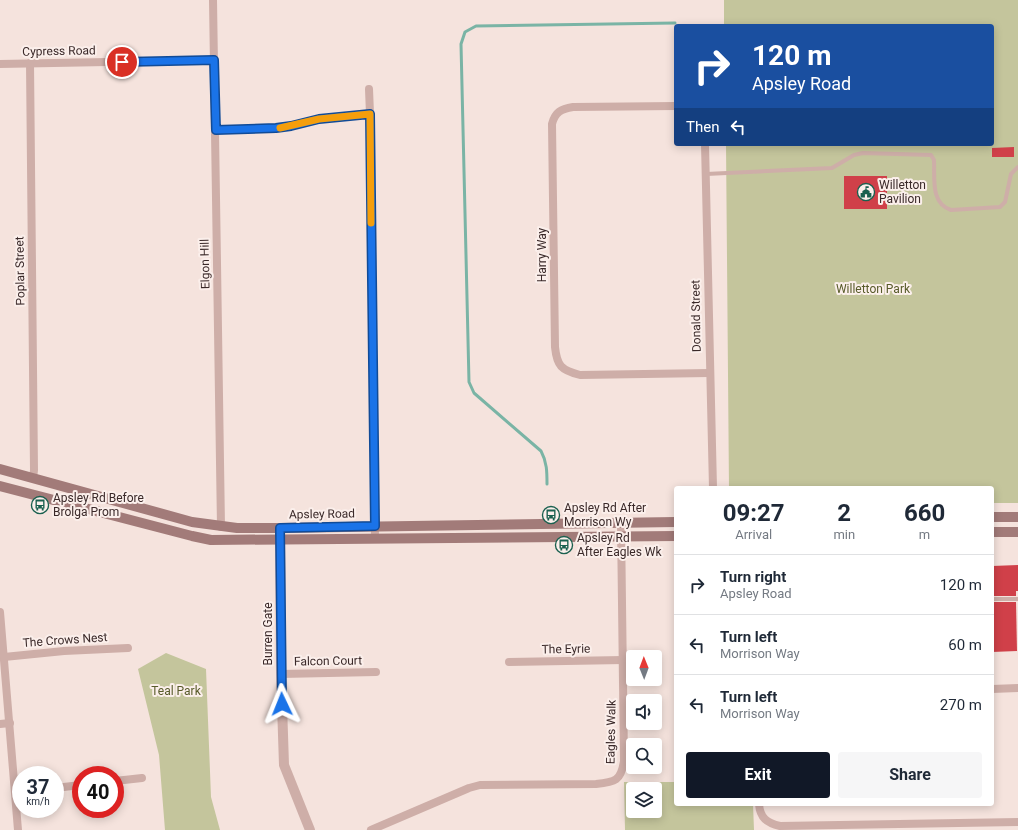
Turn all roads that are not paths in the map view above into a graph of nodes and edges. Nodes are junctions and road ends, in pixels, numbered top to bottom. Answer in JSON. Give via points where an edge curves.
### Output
{"nodes":[{"id":1,"x":214,"y":0,"type":"edge"},
{"id":2,"x":214,"y":60,"type":"junction"},
{"id":3,"x":30,"y":63,"type":"junction"},
{"id":4,"x":0,"y":64,"type":"edge"},
{"id":5,"x":369,"y":89,"type":"dead end"},
{"id":6,"x":674,"y":106,"type":"edge"},
{"id":7,"x":370,"y":114,"type":"junction"},
{"id":8,"x":216,"y":130,"type":"junction"},
{"id":9,"x":705,"y":146,"type":"edge"},
{"id":10,"x":1018,"y":167,"type":"edge"},
{"id":11,"x":706,"y":174,"type":"junction"},
{"id":12,"x":709,"y":373,"type":"junction"},
{"id":13,"x":0,"y":469,"type":"edge"},
{"id":14,"x":33,"y":478,"type":"junction"},
{"id":15,"x":0,"y":486,"type":"edge"},
{"id":16,"x":712,"y":486,"type":"edge"},
{"id":17,"x":1018,"y":517,"type":"edge"},
{"id":18,"x":994,"y":518,"type":"edge"},
{"id":19,"x":674,"y":522,"type":"edge"},
{"id":20,"x":621,"y":524,"type":"junction"},
{"id":21,"x":375,"y":526,"type":"junction"},
{"id":22,"x":220,"y":527,"type":"junction"},
{"id":23,"x":280,"y":528,"type":"junction"},
{"id":24,"x":994,"y":532,"type":"edge"},
{"id":25,"x":1018,"y":532,"type":"edge"},
{"id":26,"x":674,"y":536,"type":"edge"},
{"id":27,"x":621,"y":537,"type":"junction"},
{"id":28,"x":375,"y":539,"type":"junction"},
{"id":29,"x":280,"y":540,"type":"junction"},
{"id":30,"x":994,"y":599,"type":"edge"},
{"id":31,"x":1018,"y":599,"type":"edge"},
{"id":32,"x":0,"y":612,"type":"edge"},
{"id":33,"x":128,"y":648,"type":"dead end"},
{"id":34,"x":4,"y":656,"type":"junction"},
{"id":35,"x":623,"y":660,"type":"junction"},
{"id":36,"x":509,"y":662,"type":"dead end"},
{"id":37,"x":376,"y":672,"type":"dead end"},
{"id":38,"x":281,"y":674,"type":"junction"},
{"id":39,"x":1018,"y":688,"type":"edge"},
{"id":40,"x":994,"y":689,"type":"edge"},
{"id":41,"x":10,"y":723,"type":"junction"},
{"id":42,"x":0,"y":724,"type":"edge"},
{"id":43,"x":15,"y":766,"type":"edge"},
{"id":44,"x":142,"y":778,"type":"dead end"},
{"id":45,"x":124,"y":780,"type":"edge"},
{"id":46,"x":760,"y":806,"type":"edge"},
{"id":47,"x":18,"y":818,"type":"edge"},
{"id":48,"x":1018,"y":822,"type":"edge"},
{"id":49,"x":18,"y":830,"type":"edge"},
{"id":50,"x":310,"y":830,"type":"edge"},
{"id":51,"x":370,"y":830,"type":"edge"}],
"edges":[{"from":1,"to":2,"type":"street","name":"Elgon Hill"},
{"from":2,"to":3,"type":"street","name":"Cypress Road"},
{"from":2,"to":8,"type":"street","name":"Elgon Hill"},
{"from":3,"to":4,"type":"street","name":"Cypress Road"},
{"from":3,"to":14,"type":"street","name":"Poplar Street"},
{"from":5,"to":7,"type":"street"},
{"from":6,"to":12,"type":"street","name":"Harry Way","via":[[573,107],[560,110],[554,118],[554,347],[556,361],[566,371],[580,375]]},
{"from":7,"to":8,"type":"street","via":[[319,119],[276,128]]},
{"from":7,"to":21,"type":"street"},
{"from":8,"to":22,"type":"street","name":"Elgon Hill"},
{"from":9,"to":11,"type":"street","name":"Donald Street"},
{"from":10,"to":11,"type":"lane","via":[[1011,174],[1005,202],[1000,207],[951,210],[945,208],[936,196],[934,160],[931,155],[863,153],[854,155],[832,168]]},
{"from":11,"to":12,"type":"street","name":"Donald Street"},
{"from":12,"to":16,"type":"street","name":"Donald Street"},
{"from":13,"to":14,"type":"main road","name":"Apsley Road"},
{"from":14,"to":22,"type":"main road","name":"Apsley Road","via":[[176,519]]},
{"from":15,"to":29,"type":"main road","via":[[192,536],[230,541]]},
{"from":17,"to":18,"type":"main road"},
{"from":19,"to":20,"type":"main road","name":"Apsley Road"},
{"from":20,"to":21,"type":"main road","name":"Apsley Road"},
{"from":20,"to":27,"type":"street","name":"Eagles Walk"},
{"from":21,"to":23,"type":"main road","name":"Apsley Road"},
{"from":21,"to":28,"type":"street"},
{"from":22,"to":23,"type":"main road","name":"Apsley Road"},
{"from":23,"to":29,"type":"street","name":"Burren Gate"},
{"from":24,"to":25,"type":"main road"},
{"from":26,"to":27,"type":"main road"},
{"from":27,"to":28,"type":"main road"},
{"from":27,"to":35,"type":"street","name":"Eagles Walk"},
{"from":28,"to":29,"type":"main road"},
{"from":29,"to":38,"type":"street","name":"Burren Gate"},
{"from":30,"to":31,"type":"lane"},
{"from":32,"to":34,"type":"street"},
{"from":33,"to":34,"type":"street","name":"The Crows Nest","via":[[64,650]]},
{"from":34,"to":41,"type":"street"},
{"from":35,"to":36,"type":"street","name":"The Eyrie"},
{"from":35,"to":51,"type":"street","name":"Eagles Walk","via":[[624,761],[617,780],[596,784],[480,785]]},
{"from":37,"to":38,"type":"street","name":"Falcon Court"},
{"from":38,"to":50,"type":"street","name":"Burren Gate","via":[[284,765]]},
{"from":39,"to":40,"type":"street"},
{"from":41,"to":42,"type":"street"},
{"from":41,"to":43,"type":"street"},
{"from":44,"to":45,"type":"street"},
{"from":46,"to":48,"type":"street","via":[[763,818],[770,824],[780,826]]},
{"from":47,"to":49,"type":"street"}]}
